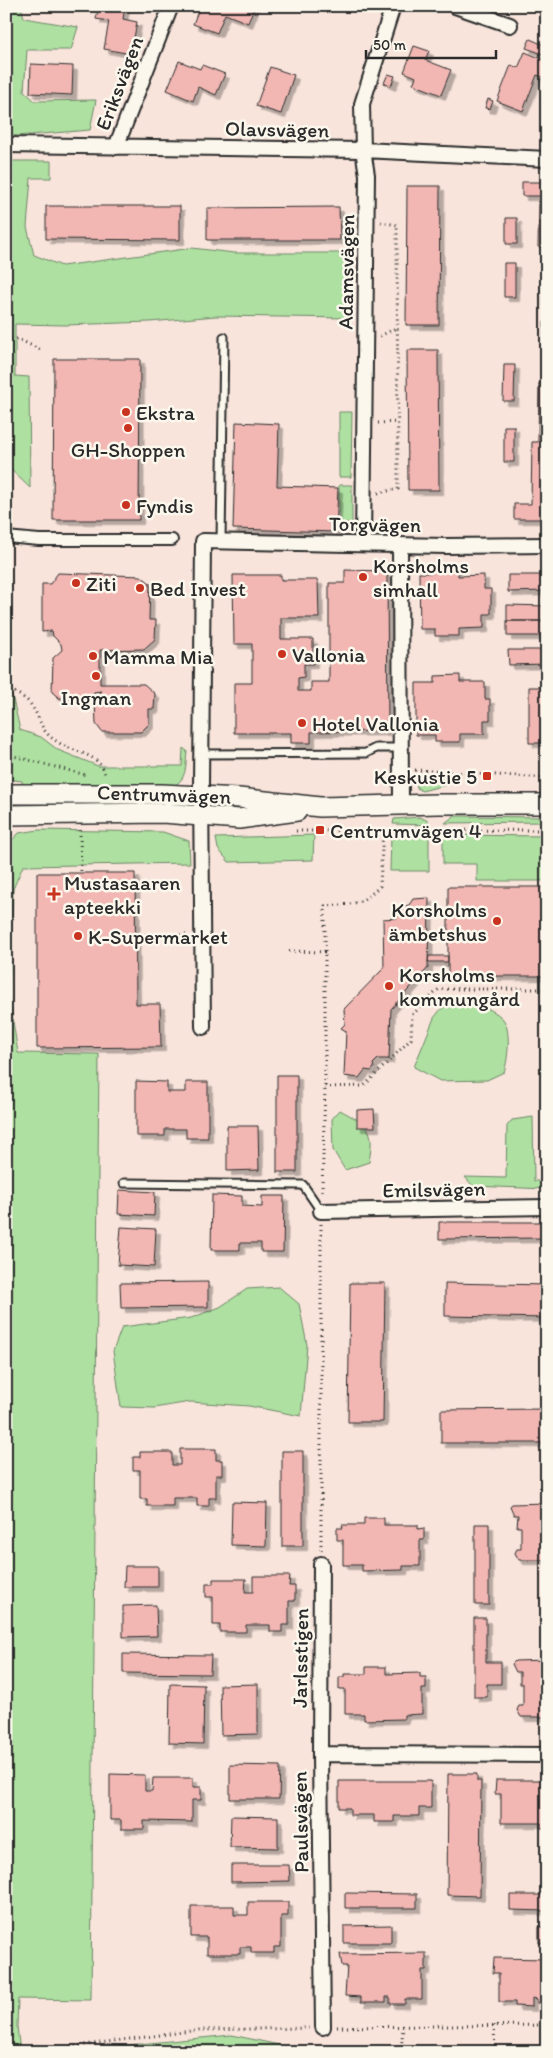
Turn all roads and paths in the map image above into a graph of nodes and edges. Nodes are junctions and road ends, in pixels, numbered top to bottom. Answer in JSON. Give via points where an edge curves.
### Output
{"nodes":[{"id":1,"x":171,"y":6,"type":"edge"},
{"id":2,"x":393,"y":6,"type":"edge"},
{"id":3,"x":455,"y":6,"type":"edge"},
{"id":4,"x":510,"y":25,"type":"dead end"},
{"id":5,"x":6,"y":145,"type":"edge"},
{"id":6,"x":116,"y":147,"type":"junction"},
{"id":7,"x":363,"y":150,"type":"junction"},
{"id":8,"x":547,"y":159,"type":"edge"},
{"id":9,"x":367,"y":221,"type":"junction"},
{"id":10,"x":224,"y":336,"type":"dead end"},
{"id":11,"x":6,"y":339,"type":"edge"},
{"id":12,"x":41,"y":350,"type":"dead end"},
{"id":13,"x":363,"y":497,"type":"junction"},
{"id":14,"x":6,"y":537,"type":"edge"},
{"id":15,"x":172,"y":540,"type":"dead end"},
{"id":16,"x":221,"y":541,"type":"junction"},
{"id":17,"x":362,"y":544,"type":"junction"},
{"id":18,"x":400,"y":545,"type":"junction"},
{"id":19,"x":547,"y":545,"type":"edge"},
{"id":20,"x":6,"y":687,"type":"edge"},
{"id":21,"x":400,"y":748,"type":"junction"},
{"id":22,"x":6,"y":754,"type":"edge"},
{"id":23,"x":202,"y":754,"type":"junction"},
{"id":24,"x":400,"y":771,"type":"junction"},
{"id":25,"x":86,"y":775,"type":"dead end"},
{"id":26,"x":547,"y":778,"type":"edge"},
{"id":27,"x":105,"y":780,"type":"dead end"},
{"id":28,"x":6,"y":794,"type":"edge"},
{"id":29,"x":202,"y":796,"type":"junction"},
{"id":30,"x":401,"y":804,"type":"junction"},
{"id":31,"x":547,"y":804,"type":"edge"},
{"id":32,"x":320,"y":806,"type":"junction"},
{"id":33,"x":6,"y":815,"type":"edge"},
{"id":34,"x":202,"y":825,"type":"junction"},
{"id":35,"x":80,"y":827,"type":"dead end"},
{"id":36,"x":383,"y":830,"type":"junction"},
{"id":37,"x":547,"y":830,"type":"edge"},
{"id":38,"x":293,"y":831,"type":"dead end"},
{"id":39,"x":81,"y":873,"type":"dead end"},
{"id":40,"x":140,"y":935,"type":"dead end"},
{"id":41,"x":202,"y":935,"type":"junction"},
{"id":42,"x":289,"y":951,"type":"dead end"},
{"id":43,"x":325,"y":952,"type":"junction"},
{"id":44,"x":547,"y":989,"type":"edge"},
{"id":45,"x":423,"y":1003,"type":"junction"},
{"id":46,"x":395,"y":1004,"type":"dead end"},
{"id":47,"x":203,"y":1027,"type":"dead end"},
{"id":48,"x":325,"y":1087,"type":"junction"},
{"id":49,"x":124,"y":1183,"type":"dead end"},
{"id":50,"x":547,"y":1207,"type":"edge"},
{"id":51,"x":321,"y":1211,"type":"junction"},
{"id":52,"x":322,"y":1564,"type":"joint"},
{"id":53,"x":320,"y":1754,"type":"junction"},
{"id":54,"x":547,"y":1755,"type":"edge"},
{"id":55,"x":494,"y":2025,"type":"junction"},
{"id":56,"x":547,"y":2025,"type":"edge"},
{"id":57,"x":403,"y":2026,"type":"junction"},
{"id":58,"x":323,"y":2028,"type":"junction"},
{"id":59,"x":401,"y":2050,"type":"edge"},
{"id":60,"x":495,"y":2050,"type":"edge"},
{"id":61,"x":30,"y":2052,"type":"edge"}],
"edges":[{"from":1,"to":6,"type":"street","name":"Eriksvägen"},
{"from":2,"to":7,"type":"street","name":"Adamsvägen","via":[[362,104]]},
{"from":3,"to":4,"type":"street"},
{"from":5,"to":6,"type":"street","name":"Olavsvägen"},
{"from":6,"to":7,"type":"street","name":"Olavsvägen"},
{"from":7,"to":8,"type":"street","name":"Olavsvägen"},
{"from":7,"to":9,"type":"street","name":"Adamsvägen","via":[[367,175]]},
{"from":9,"to":13,"type":"street","name":"Adamsvägen"},
{"from":9,"to":13,"type":"path","via":[[396,225],[398,489]]},
{"from":10,"to":16,"type":"lane"},
{"from":11,"to":12,"type":"path","via":[[18,339]]},
{"from":13,"to":17,"type":"street","name":"Adamsvägen"},
{"from":14,"to":15,"type":"street"},
{"from":16,"to":17,"type":"street","name":"Torgvägen"},
{"from":16,"to":23,"type":"street","name":"Torgvägen","via":[[203,541]]},
{"from":17,"to":18,"type":"street","name":"Torgvägen"},
{"from":18,"to":19,"type":"street","name":"Torgvägen"},
{"from":18,"to":21,"type":"street"},
{"from":20,"to":27,"type":"path","via":[[31,703],[45,733],[61,744],[96,759]]},
{"from":21,"to":23,"type":"lane","via":[[376,748],[366,753]]},
{"from":21,"to":24,"type":"street"},
{"from":22,"to":25,"type":"path"},
{"from":23,"to":29,"type":"street"},
{"from":24,"to":26,"type":"path"},
{"from":24,"to":30,"type":"street"},
{"from":28,"to":29,"type":"main road","name":"Centrumvägen"},
{"from":29,"to":32,"type":"main road","name":"Centrumvägen"},
{"from":29,"to":34,"type":"street"},
{"from":30,"to":31,"type":"main road","name":"Centrumvägen"},
{"from":30,"to":32,"type":"main road","name":"Centrumvägen"},
{"from":32,"to":34,"type":"main road","name":"Centrumvägen"},
{"from":33,"to":34,"type":"main road","name":"Centrumvägen","via":[[162,813]]},
{"from":34,"to":41,"type":"street"},
{"from":35,"to":39,"type":"path"},
{"from":36,"to":37,"type":"path"},
{"from":36,"to":38,"type":"path"},
{"from":36,"to":43,"type":"path","via":[[380,886],[368,898],[357,903],[325,906]]},
{"from":40,"to":41,"type":"path"},
{"from":41,"to":47,"type":"street"},
{"from":42,"to":43,"type":"path"},
{"from":43,"to":48,"type":"path"},
{"from":44,"to":45,"type":"path","via":[[439,989]]},
{"from":45,"to":46,"type":"path"},
{"from":45,"to":48,"type":"path","via":[[412,1015],[412,1039],[364,1086]]},
{"from":48,"to":51,"type":"path"},
{"from":49,"to":51,"type":"lane","via":[[303,1185]]},
{"from":50,"to":51,"type":"street","name":"Emilsvägen"},
{"from":51,"to":52,"type":"path"},
{"from":52,"to":53,"type":"street","name":"Jarlsstigen"},
{"from":53,"to":54,"type":"street","name":"Paulsvägen"},
{"from":53,"to":58,"type":"street","name":"Paulsvägen"},
{"from":55,"to":56,"type":"path"},
{"from":55,"to":57,"type":"path"},
{"from":55,"to":60,"type":"path"},
{"from":57,"to":58,"type":"path"},
{"from":57,"to":59,"type":"path"},
{"from":58,"to":61,"type":"path","via":[[199,2030]]},
{"from":59,"to":60,"type":"path"}]}
